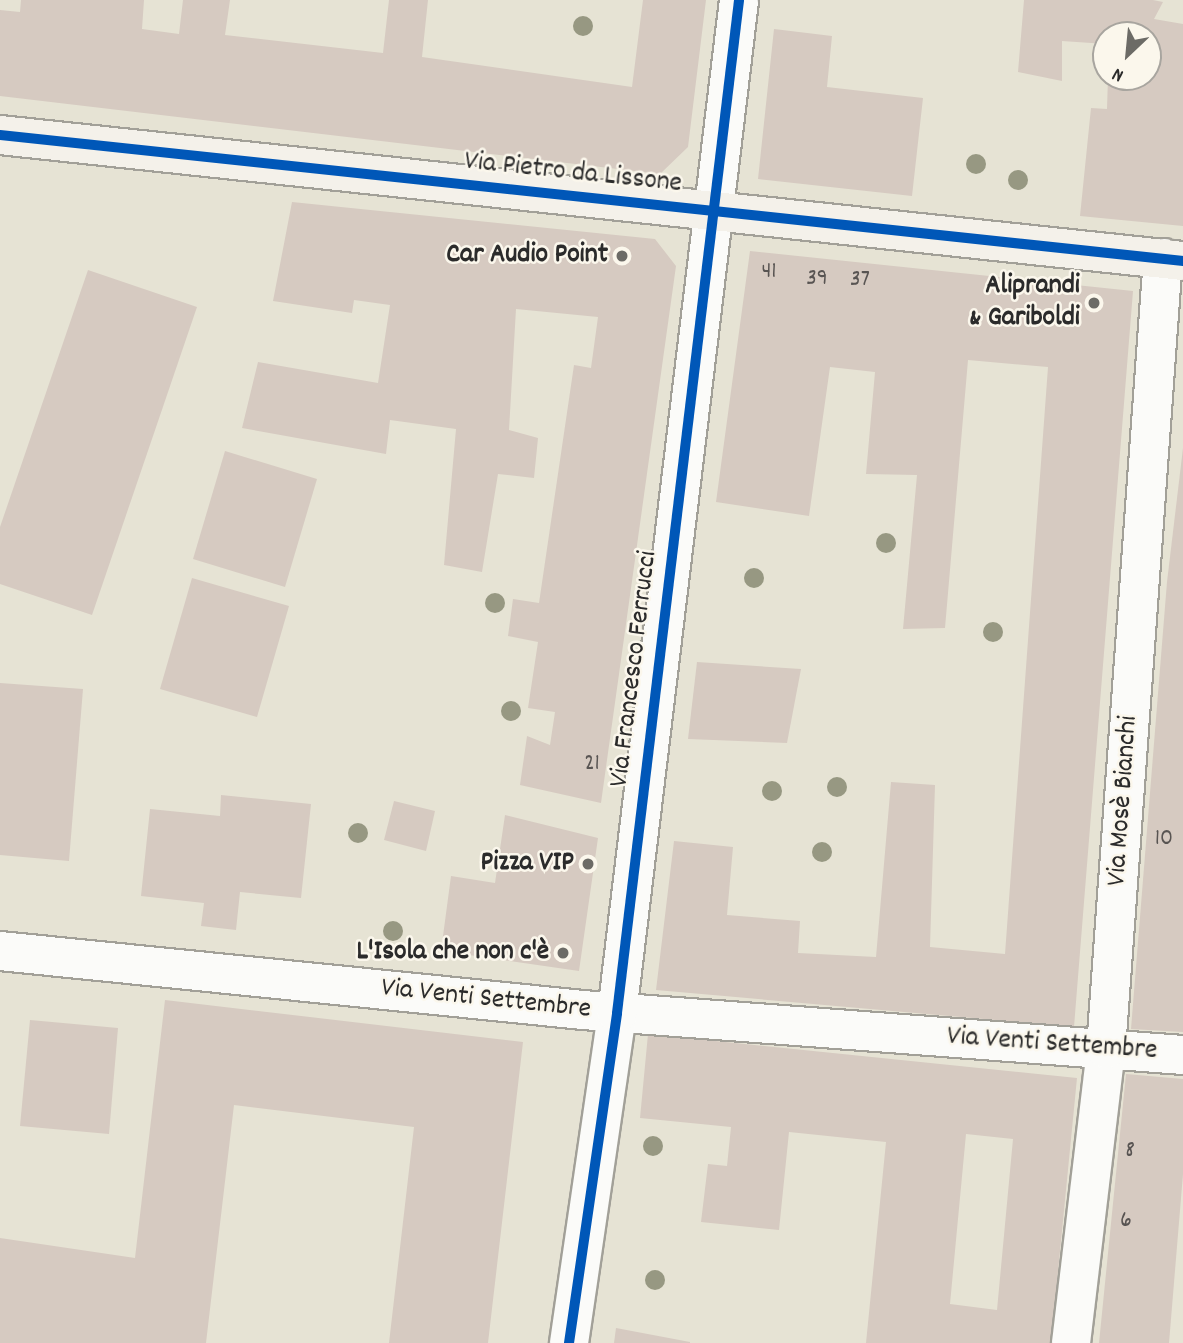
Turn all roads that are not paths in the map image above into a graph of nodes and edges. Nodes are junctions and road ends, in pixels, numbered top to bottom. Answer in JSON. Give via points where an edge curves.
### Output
{"nodes":[{"id":1,"x":739,"y":0,"type":"edge"},
{"id":2,"x":0,"y":135,"type":"edge"},
{"id":3,"x":712,"y":212,"type":"junction"},
{"id":4,"x":1173,"y":259,"type":"edge"},
{"id":5,"x":0,"y":951,"type":"edge"},
{"id":6,"x":617,"y":1013,"type":"junction"},
{"id":7,"x":1106,"y":1049,"type":"junction"},
{"id":8,"x":1183,"y":1055,"type":"edge"},
{"id":9,"x":569,"y":1343,"type":"edge"},
{"id":10,"x":1071,"y":1343,"type":"edge"}],
"edges":[{"from":1,"to":3,"type":"street","name":"Via Francesco Ferrucci"},
{"from":2,"to":3,"type":"street","name":"Via Pietro da Lissone"},
{"from":3,"to":4,"type":"street","name":"Via Pietro da Lissone"},
{"from":3,"to":6,"type":"street","name":"Via Francesco Ferrucci"},
{"from":4,"to":7,"type":"street","name":"Via Mosè Bianchi"},
{"from":5,"to":6,"type":"street","name":"Via Venti Settembre"},
{"from":6,"to":7,"type":"street","name":"Via Venti Settembre"},
{"from":6,"to":9,"type":"street","name":"Via Francesco Ferrucci"},
{"from":7,"to":8,"type":"street","name":"Via Venti Settembre"},
{"from":7,"to":10,"type":"street","name":"Via Mosè Bianchi"}]}
